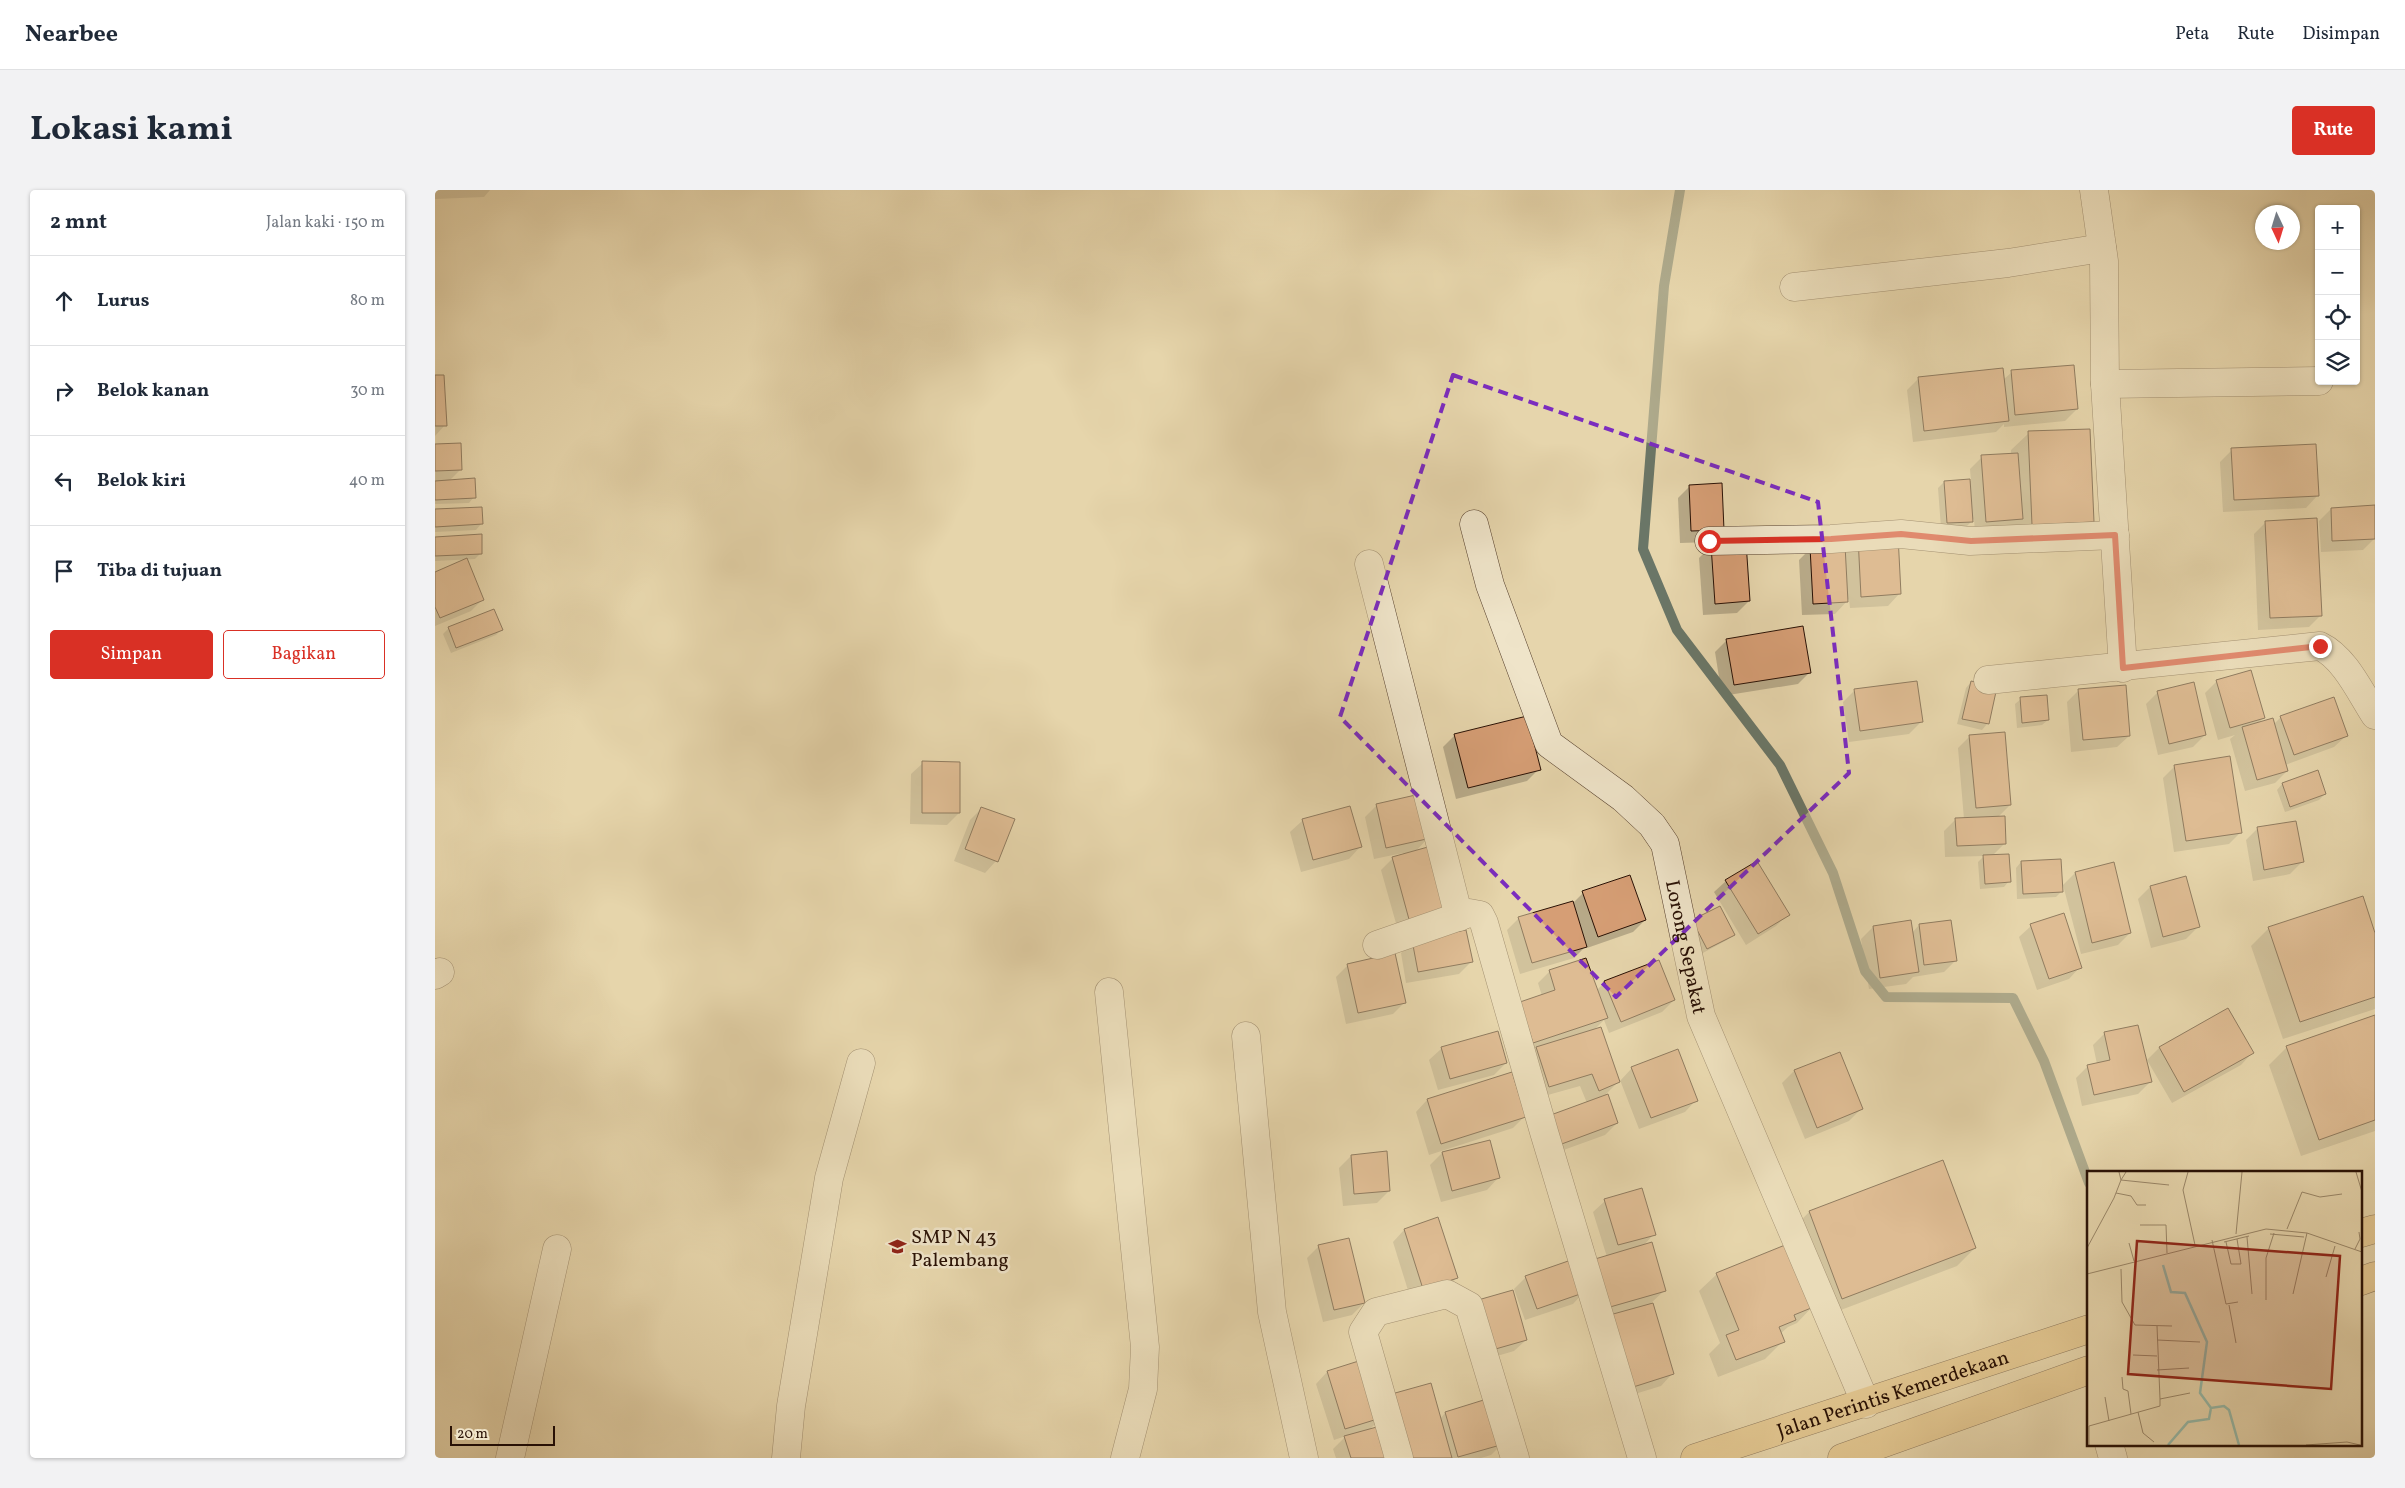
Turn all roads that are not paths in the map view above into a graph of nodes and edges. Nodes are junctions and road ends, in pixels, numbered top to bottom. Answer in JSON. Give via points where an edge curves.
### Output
{"nodes":[{"id":1,"x":2094,"y":190,"type":"edge"},
{"id":2,"x":2102,"y":248,"type":"junction"},
{"id":3,"x":1794,"y":287,"type":"dead end"},
{"id":4,"x":2315,"y":381,"type":"edge"},
{"id":5,"x":2105,"y":384,"type":"junction"},
{"id":6,"x":1474,"y":524,"type":"dead end"},
{"id":7,"x":2115,"y":535,"type":"junction"},
{"id":8,"x":1709,"y":541,"type":"dead end"},
{"id":9,"x":1369,"y":564,"type":"dead end"},
{"id":10,"x":2123,"y":668,"type":"junction"},
{"id":11,"x":1988,"y":680,"type":"dead end"},
{"id":12,"x":2375,"y":715,"type":"edge"},
{"id":13,"x":1459,"y":918,"type":"junction"},
{"id":14,"x":1377,"y":945,"type":"dead end"},
{"id":15,"x":1109,"y":992,"type":"dead end"},
{"id":16,"x":1246,"y":1036,"type":"dead end"},
{"id":17,"x":861,"y":1063,"type":"dead end"},
{"id":18,"x":2375,"y":1229,"type":"edge"},
{"id":19,"x":2363,"y":1233,"type":"edge"},
{"id":20,"x":557,"y":1250,"type":"dead end"},
{"id":21,"x":2375,"y":1276,"type":"edge"},
{"id":22,"x":2363,"y":1280,"type":"edge"},
{"id":23,"x":2087,"y":1330,"type":"edge"},
{"id":24,"x":2087,"y":1375,"type":"edge"},
{"id":25,"x":1866,"y":1404,"type":"junction"},
{"id":26,"x":510,"y":1458,"type":"edge"},
{"id":27,"x":787,"y":1458,"type":"edge"},
{"id":28,"x":1125,"y":1458,"type":"edge"},
{"id":29,"x":1304,"y":1458,"type":"edge"},
{"id":30,"x":1399,"y":1458,"type":"edge"},
{"id":31,"x":1515,"y":1458,"type":"edge"},
{"id":32,"x":1642,"y":1458,"type":"edge"},
{"id":33,"x":1695,"y":1458,"type":"edge"},
{"id":34,"x":1842,"y":1458,"type":"edge"}],
"edges":[{"from":1,"to":2,"type":"street"},
{"from":2,"to":3,"type":"street","via":[[2007,263]]},
{"from":2,"to":5,"type":"street"},
{"from":4,"to":5,"type":"street"},
{"from":5,"to":7,"type":"street"},
{"from":6,"to":25,"type":"street","name":"Lorong Sepakat","via":[[1490,585],[1549,744],[1623,798],[1652,824],[1665,844],[1701,1016]]},
{"from":7,"to":8,"type":"street","via":[[1971,541],[1901,534]]},
{"from":7,"to":10,"type":"street"},
{"from":9,"to":13,"type":"street"},
{"from":10,"to":11,"type":"street"},
{"from":10,"to":12,"type":"street","via":[[2320,646],[2340,661]]},
{"from":13,"to":14,"type":"street"},
{"from":13,"to":32,"type":"street","via":[[1475,913],[1484,923]]},
{"from":15,"to":28,"type":"street","via":[[1145,1347],[1143,1389]]},
{"from":16,"to":29,"type":"street","via":[[1272,1312]]},
{"from":17,"to":27,"type":"street","via":[[829,1178],[791,1406]]},
{"from":18,"to":19,"type":"highway"},
{"from":20,"to":26,"type":"street"},
{"from":21,"to":22,"type":"highway"},
{"from":23,"to":25,"type":"highway","name":"Jalan Perintis Kemerdekaan"},
{"from":24,"to":34,"type":"highway"},
{"from":25,"to":33,"type":"highway","name":"Jalan Perintis Kemerdekaan"},
{"from":30,"to":31,"type":"street","via":[[1363,1332],[1376,1312],[1447,1294],[1469,1306]]}]}
